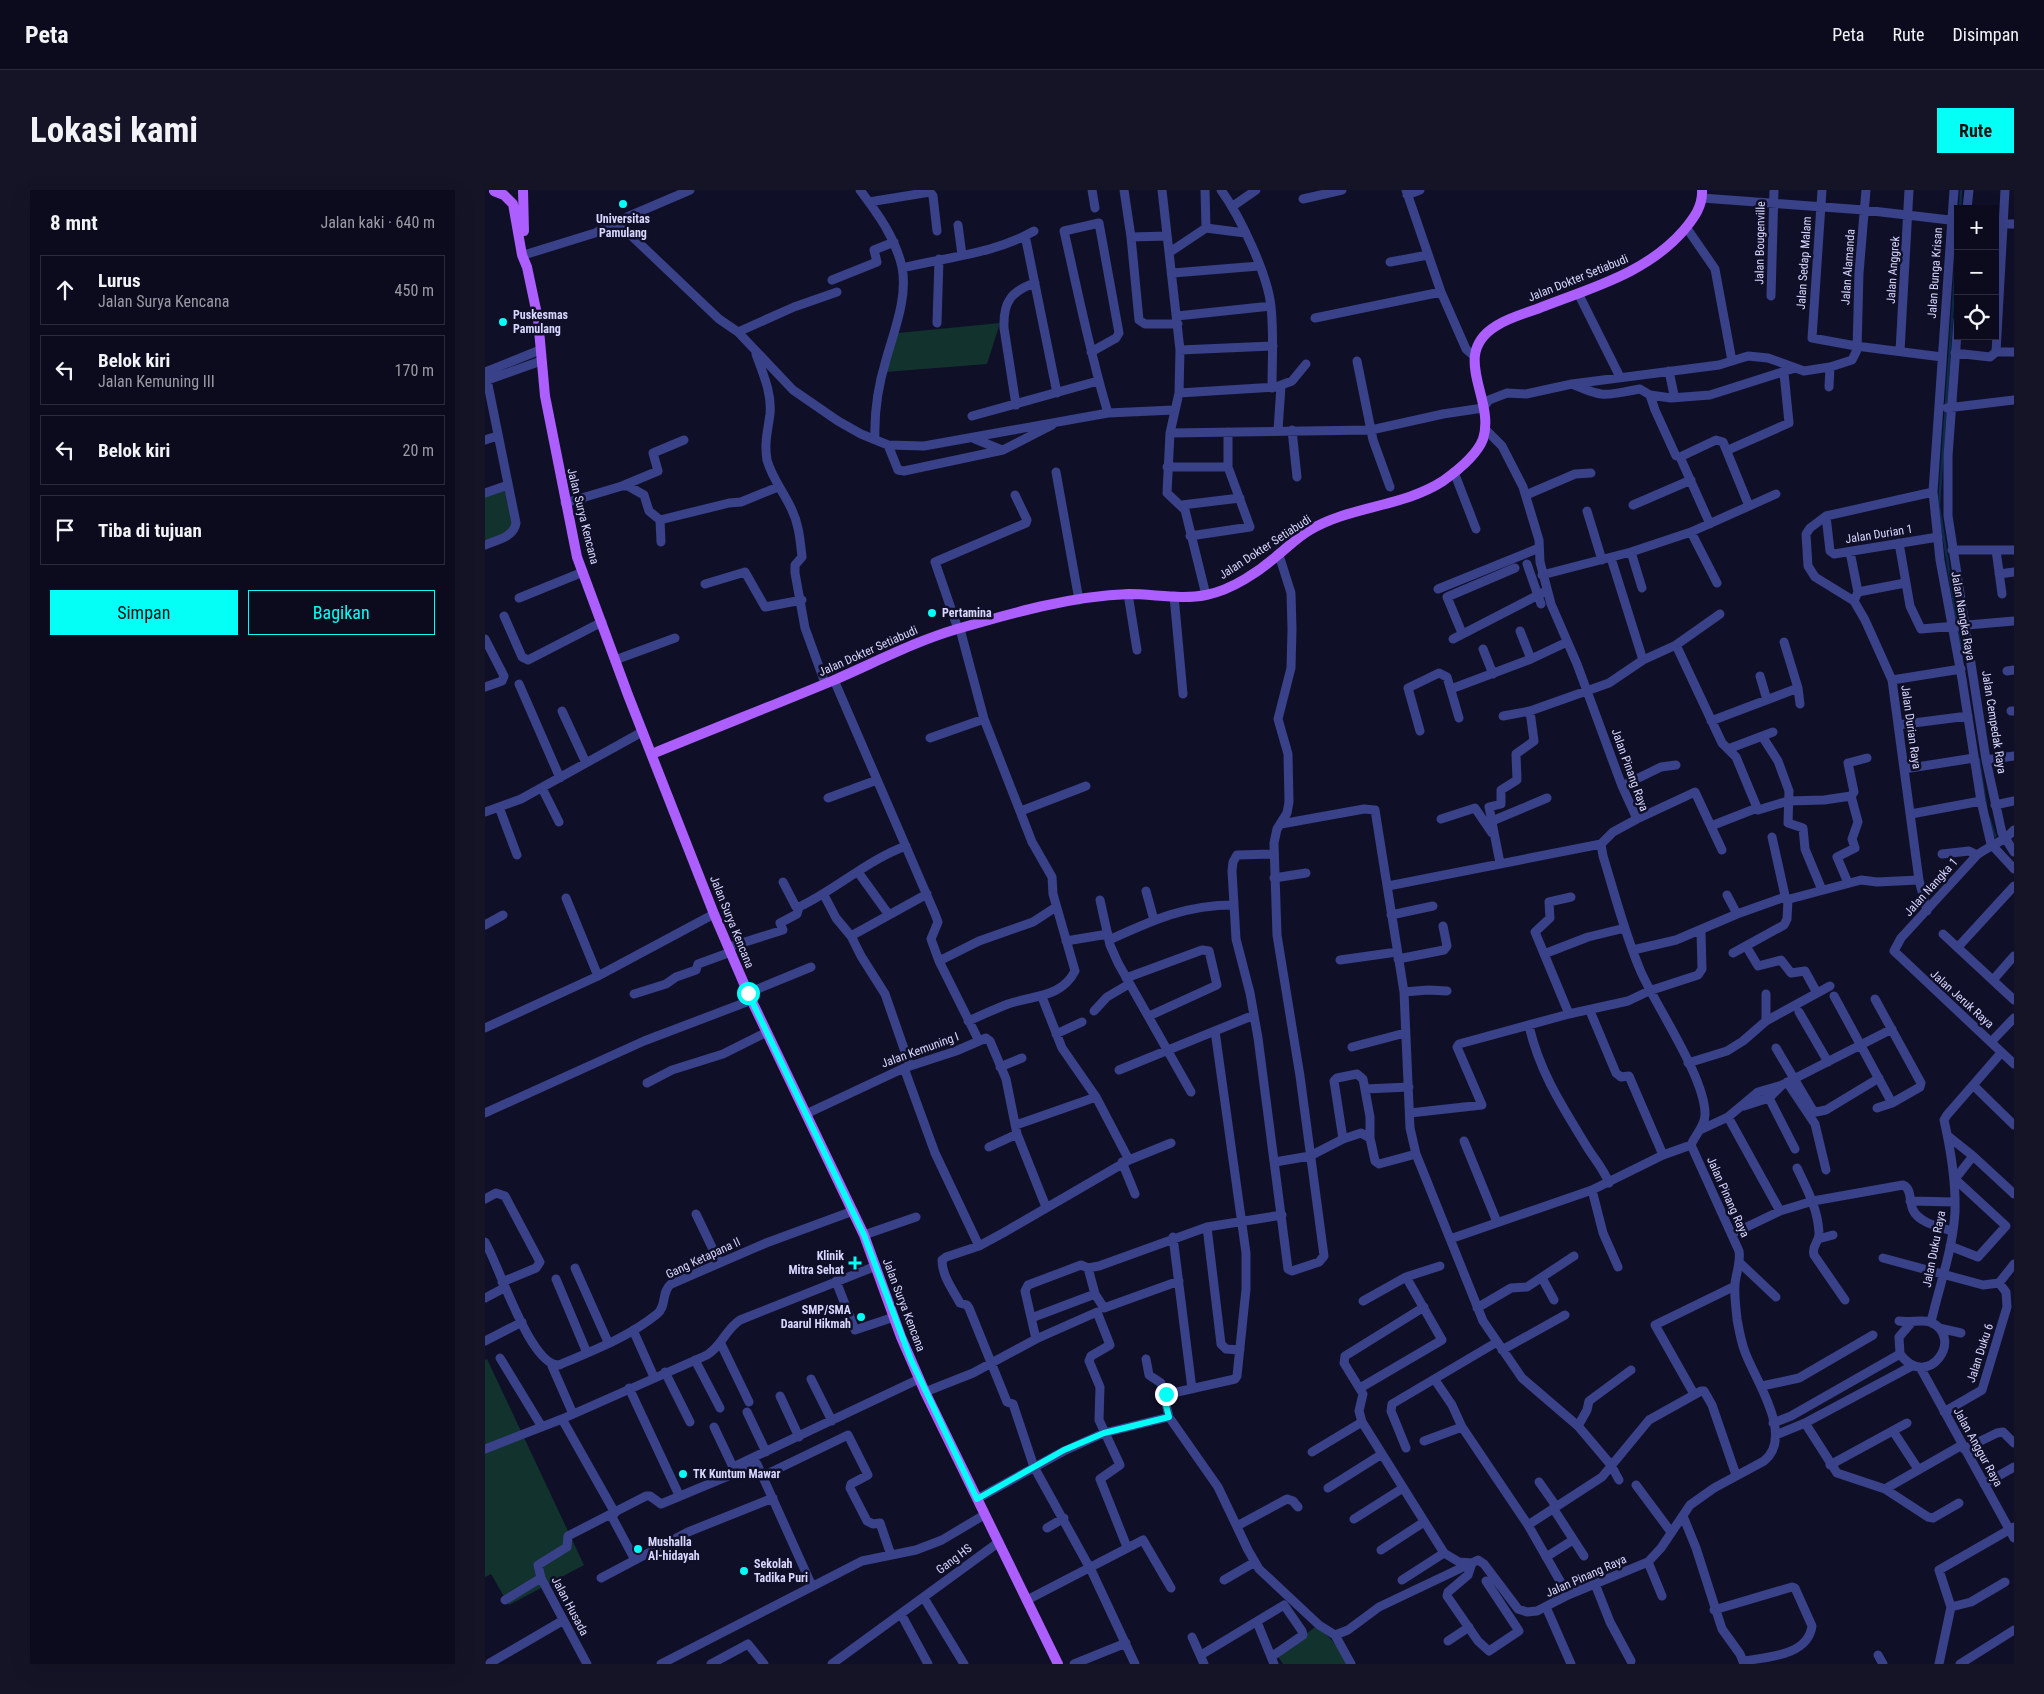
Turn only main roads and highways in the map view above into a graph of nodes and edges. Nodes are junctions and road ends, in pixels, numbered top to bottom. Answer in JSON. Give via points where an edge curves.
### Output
{"nodes":[{"id":1,"x":507,"y":190,"type":"edge"},
{"id":2,"x":523,"y":190,"type":"edge"},
{"id":3,"x":489,"y":193,"type":"edge"},
{"id":4,"x":1702,"y":194,"type":"edge"},
{"id":5,"x":527,"y":267,"type":"junction"},
{"id":6,"x":652,"y":754,"type":"junction"},
{"id":7,"x":1058,"y":1664,"type":"edge"}],
"edges":[{"from":1,"to":3,"type":"main road"},
{"from":2,"to":5,"type":"main road","name":"Jalan Surya Kencana","via":[[522,222]]},
{"from":3,"to":5,"type":"main road","name":"Jalan Surya Kencana","via":[[504,195],[513,204]]},
{"from":4,"to":6,"type":"main road","name":"Jalan Dokter Setiabudi","via":[[1695,216],[1686,228],[1663,252],[1645,264],[1493,328],[1479,340],[1473,355],[1485,430],[1478,448],[1441,482],[1312,529],[1293,542],[1280,557],[1231,586],[1206,595],[1128,594],[1079,600],[1003,616],[924,640]]},
{"from":5,"to":6,"type":"main road","name":"Jalan Surya Kencana","via":[[538,319],[545,396],[577,557]]},
{"from":6,"to":7,"type":"main road","name":"Jalan Surya Kencana","via":[[750,997],[864,1235],[919,1379]]}]}
